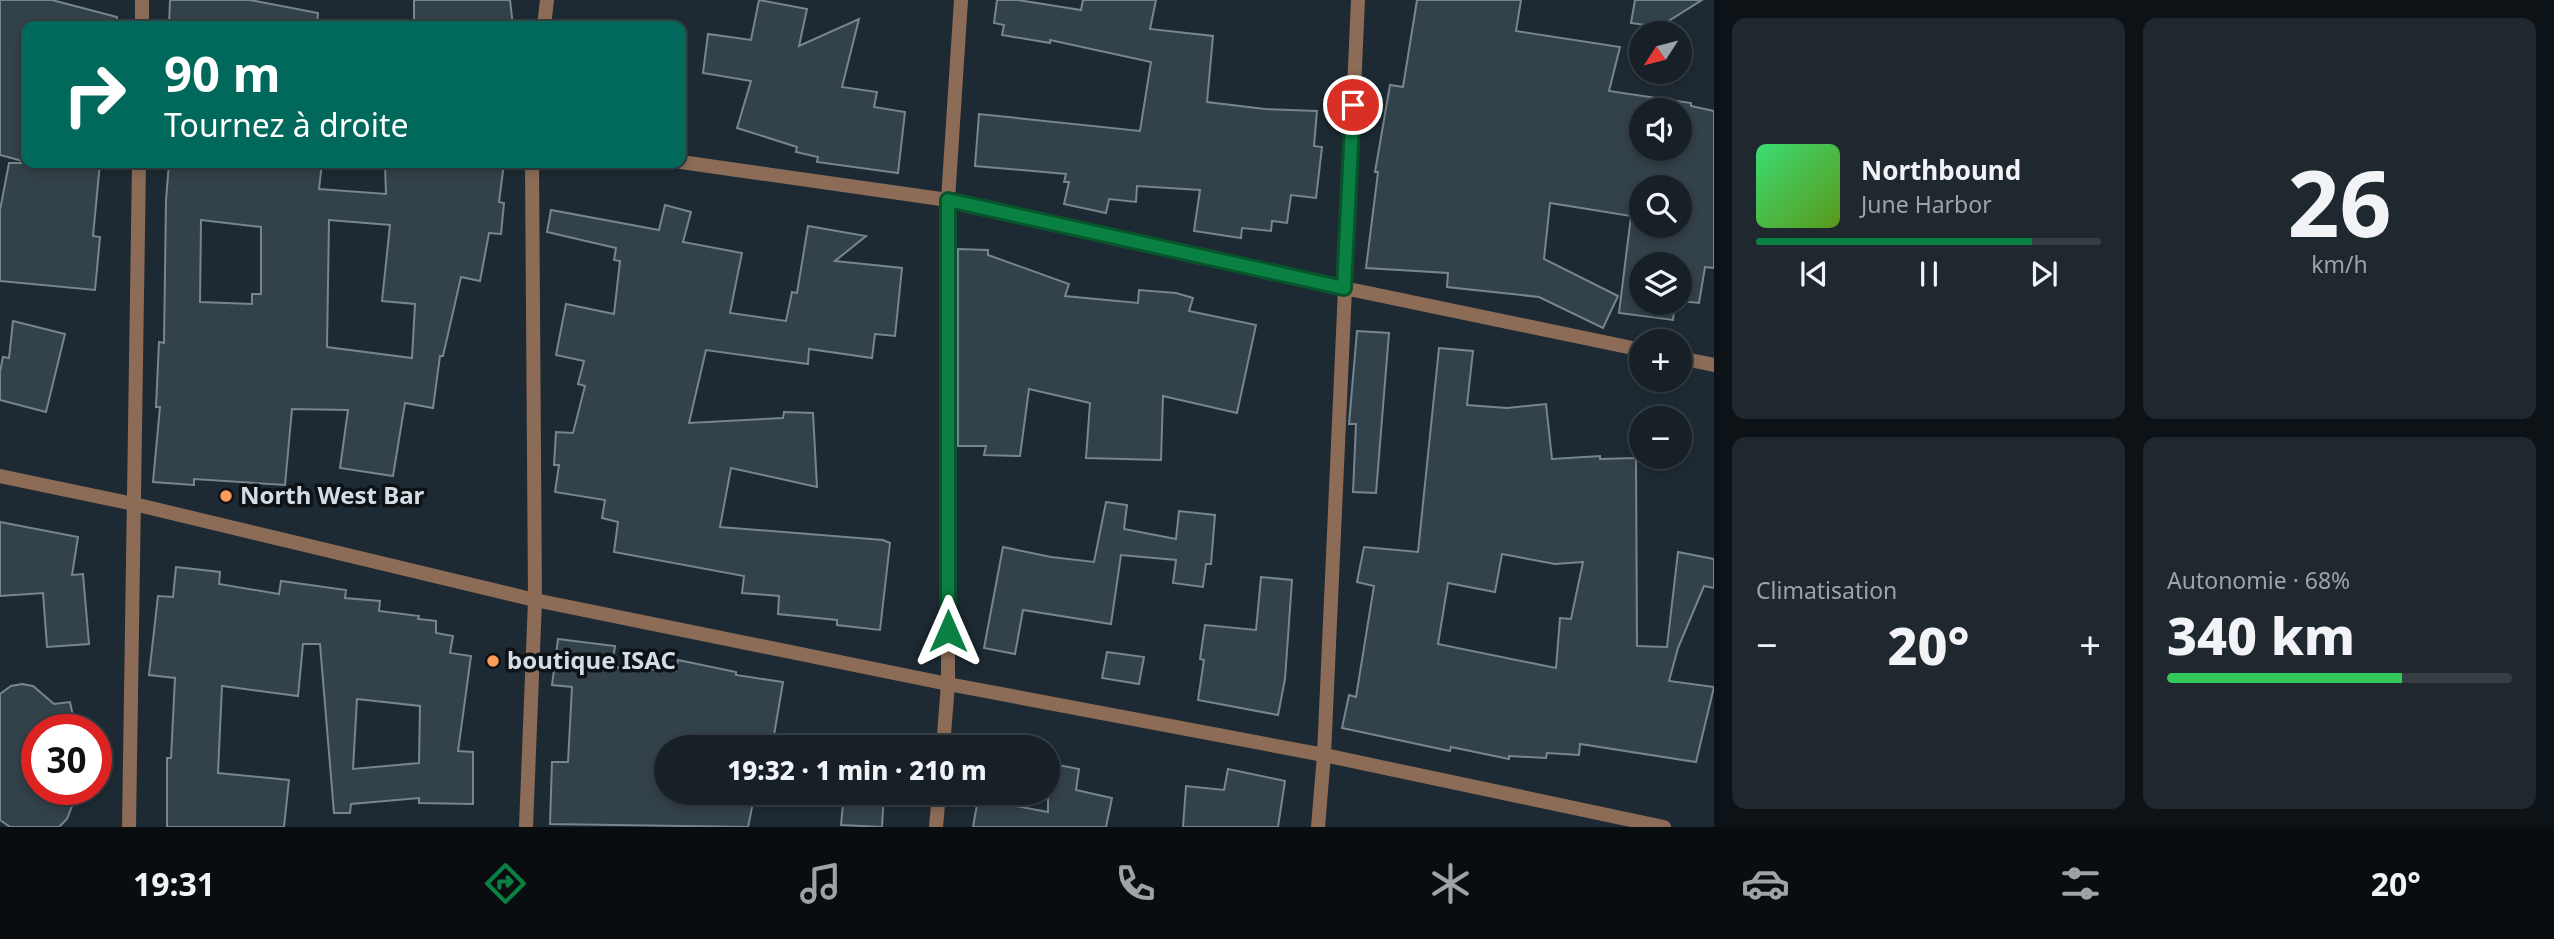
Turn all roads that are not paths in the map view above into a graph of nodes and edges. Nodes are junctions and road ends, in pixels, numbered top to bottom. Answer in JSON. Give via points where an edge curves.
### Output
{"nodes":[{"id":1,"x":142,"y":0,"type":"edge"},
{"id":2,"x":547,"y":0,"type":"edge"},
{"id":3,"x":961,"y":0,"type":"edge"},
{"id":4,"x":1358,"y":0,"type":"edge"},
{"id":5,"x":142,"y":21,"type":"edge"},
{"id":6,"x":545,"y":21,"type":"edge"},
{"id":7,"x":686,"y":163,"type":"edge"},
{"id":8,"x":139,"y":168,"type":"edge"},
{"id":9,"x":532,"y":168,"type":"edge"},
{"id":10,"x":948,"y":200,"type":"junction"},
{"id":11,"x":1344,"y":288,"type":"junction"},
{"id":12,"x":1629,"y":347,"type":"edge"},
{"id":13,"x":1692,"y":360,"type":"edge"},
{"id":14,"x":1714,"y":365,"type":"edge"},
{"id":15,"x":0,"y":476,"type":"edge"},
{"id":16,"x":134,"y":504,"type":"junction"},
{"id":17,"x":535,"y":600,"type":"junction"},
{"id":18,"x":948,"y":684,"type":"junction"},
{"id":19,"x":944,"y":735,"type":"edge"},
{"id":20,"x":1324,"y":755,"type":"junction"},
{"id":21,"x":938,"y":805,"type":"edge"},
{"id":22,"x":129,"y":827,"type":"edge"},
{"id":23,"x":526,"y":827,"type":"edge"},
{"id":24,"x":936,"y":827,"type":"edge"},
{"id":25,"x":1318,"y":827,"type":"edge"},
{"id":26,"x":1664,"y":827,"type":"edge"}],
"edges":[{"from":1,"to":5,"type":"street"},
{"from":2,"to":6,"type":"street"},
{"from":3,"to":10,"type":"street"},
{"from":4,"to":11,"type":"street"},
{"from":7,"to":10,"type":"street"},
{"from":8,"to":16,"type":"street"},
{"from":9,"to":17,"type":"street"},
{"from":10,"to":11,"type":"street"},
{"from":10,"to":18,"type":"street"},
{"from":11,"to":12,"type":"street"},
{"from":11,"to":20,"type":"street"},
{"from":13,"to":14,"type":"street"},
{"from":15,"to":16,"type":"street"},
{"from":16,"to":17,"type":"street"},
{"from":16,"to":22,"type":"street"},
{"from":17,"to":18,"type":"street"},
{"from":17,"to":23,"type":"street"},
{"from":18,"to":19,"type":"street"},
{"from":18,"to":20,"type":"street"},
{"from":20,"to":25,"type":"street"},
{"from":20,"to":26,"type":"street"},
{"from":21,"to":24,"type":"street"}]}
